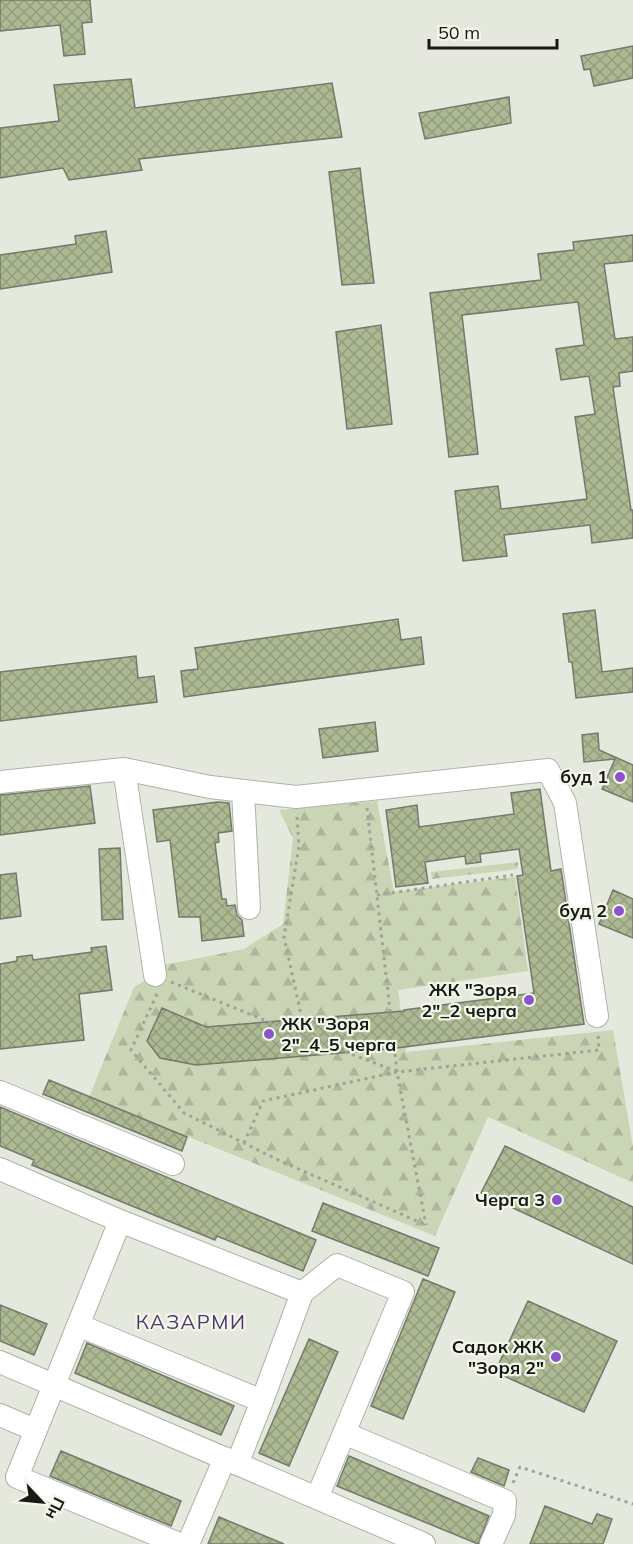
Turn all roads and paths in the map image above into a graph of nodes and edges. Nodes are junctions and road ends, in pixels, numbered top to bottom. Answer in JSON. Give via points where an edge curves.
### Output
{"nodes":[{"id":1,"x":124,"y":769,"type":"junction"},
{"id":2,"x":0,"y":782,"type":"edge"},
{"id":3,"x":364,"y":790,"type":"junction"},
{"id":4,"x":243,"y":791,"type":"junction"},
{"id":5,"x":296,"y":797,"type":"junction"},
{"id":6,"x":513,"y":875,"type":"dead end"},
{"id":7,"x":377,"y":895,"type":"junction"},
{"id":8,"x":249,"y":909,"type":"dead end"},
{"id":9,"x":159,"y":977,"type":"junction"},
{"id":10,"x":597,"y":1016,"type":"dead end"},
{"id":11,"x":306,"y":1037,"type":"junction"},
{"id":12,"x":598,"y":1050,"type":"dead end"},
{"id":13,"x":397,"y":1072,"type":"junction"},
{"id":14,"x":0,"y":1092,"type":"edge"},
{"id":15,"x":244,"y":1143,"type":"junction"},
{"id":16,"x":173,"y":1164,"type":"dead end"},
{"id":17,"x":0,"y":1169,"type":"edge"},
{"id":18,"x":120,"y":1221,"type":"junction"},
{"id":19,"x":302,"y":1293,"type":"junction"},
{"id":20,"x":78,"y":1325,"type":"junction"},
{"id":21,"x":0,"y":1362,"type":"edge"},
{"id":22,"x":54,"y":1385,"type":"junction"},
{"id":23,"x":262,"y":1401,"type":"junction"},
{"id":24,"x":0,"y":1416,"type":"edge"},
{"id":25,"x":35,"y":1430,"type":"junction"},
{"id":26,"x":344,"y":1433,"type":"junction"},
{"id":27,"x":231,"y":1461,"type":"junction"},
{"id":28,"x":317,"y":1498,"type":"junction"},
{"id":29,"x":505,"y":1501,"type":"junction"},
{"id":30,"x":633,"y":1504,"type":"edge"},
{"id":31,"x":179,"y":1544,"type":"edge"},
{"id":32,"x":188,"y":1544,"type":"edge"},
{"id":33,"x":424,"y":1544,"type":"edge"},
{"id":34,"x":491,"y":1544,"type":"edge"}],
"edges":[{"from":1,"to":2,"type":"lane"},
{"from":1,"to":4,"type":"lane"},
{"from":1,"to":9,"type":"lane"},
{"from":3,"to":5,"type":"lane"},
{"from":3,"to":7,"type":"path"},
{"from":3,"to":10,"type":"lane","via":[[548,770],[565,803]]},
{"from":4,"to":5,"type":"lane"},
{"from":4,"to":8,"type":"lane"},
{"from":5,"to":11,"type":"path","via":[[299,846],[284,938]]},
{"from":6,"to":7,"type":"path"},
{"from":7,"to":13,"type":"path"},
{"from":9,"to":11,"type":"path"},
{"from":9,"to":15,"type":"path","via":[[131,1050],[184,1113]]},
{"from":11,"to":13,"type":"path"},
{"from":12,"to":13,"type":"path"},
{"from":13,"to":15,"type":"path","via":[[263,1101]]},
{"from":13,"to":15,"type":"path","via":[[426,1225]]},
{"from":14,"to":16,"type":"lane"},
{"from":17,"to":18,"type":"lane"},
{"from":18,"to":19,"type":"lane"},
{"from":18,"to":20,"type":"lane"},
{"from":19,"to":23,"type":"lane"},
{"from":19,"to":26,"type":"lane","via":[[337,1265],[403,1292]]},
{"from":20,"to":22,"type":"lane"},
{"from":20,"to":23,"type":"lane"},
{"from":21,"to":22,"type":"lane"},
{"from":22,"to":25,"type":"lane"},
{"from":22,"to":27,"type":"lane"},
{"from":23,"to":27,"type":"lane"},
{"from":24,"to":25,"type":"lane"},
{"from":25,"to":31,"type":"lane","via":[[17,1478]]},
{"from":26,"to":28,"type":"lane"},
{"from":26,"to":29,"type":"lane"},
{"from":27,"to":28,"type":"lane"},
{"from":27,"to":32,"type":"lane"},
{"from":28,"to":33,"type":"lane"},
{"from":29,"to":30,"type":"path","via":[[519,1467]]},
{"from":29,"to":34,"type":"lane","via":[[504,1515]]}]}
